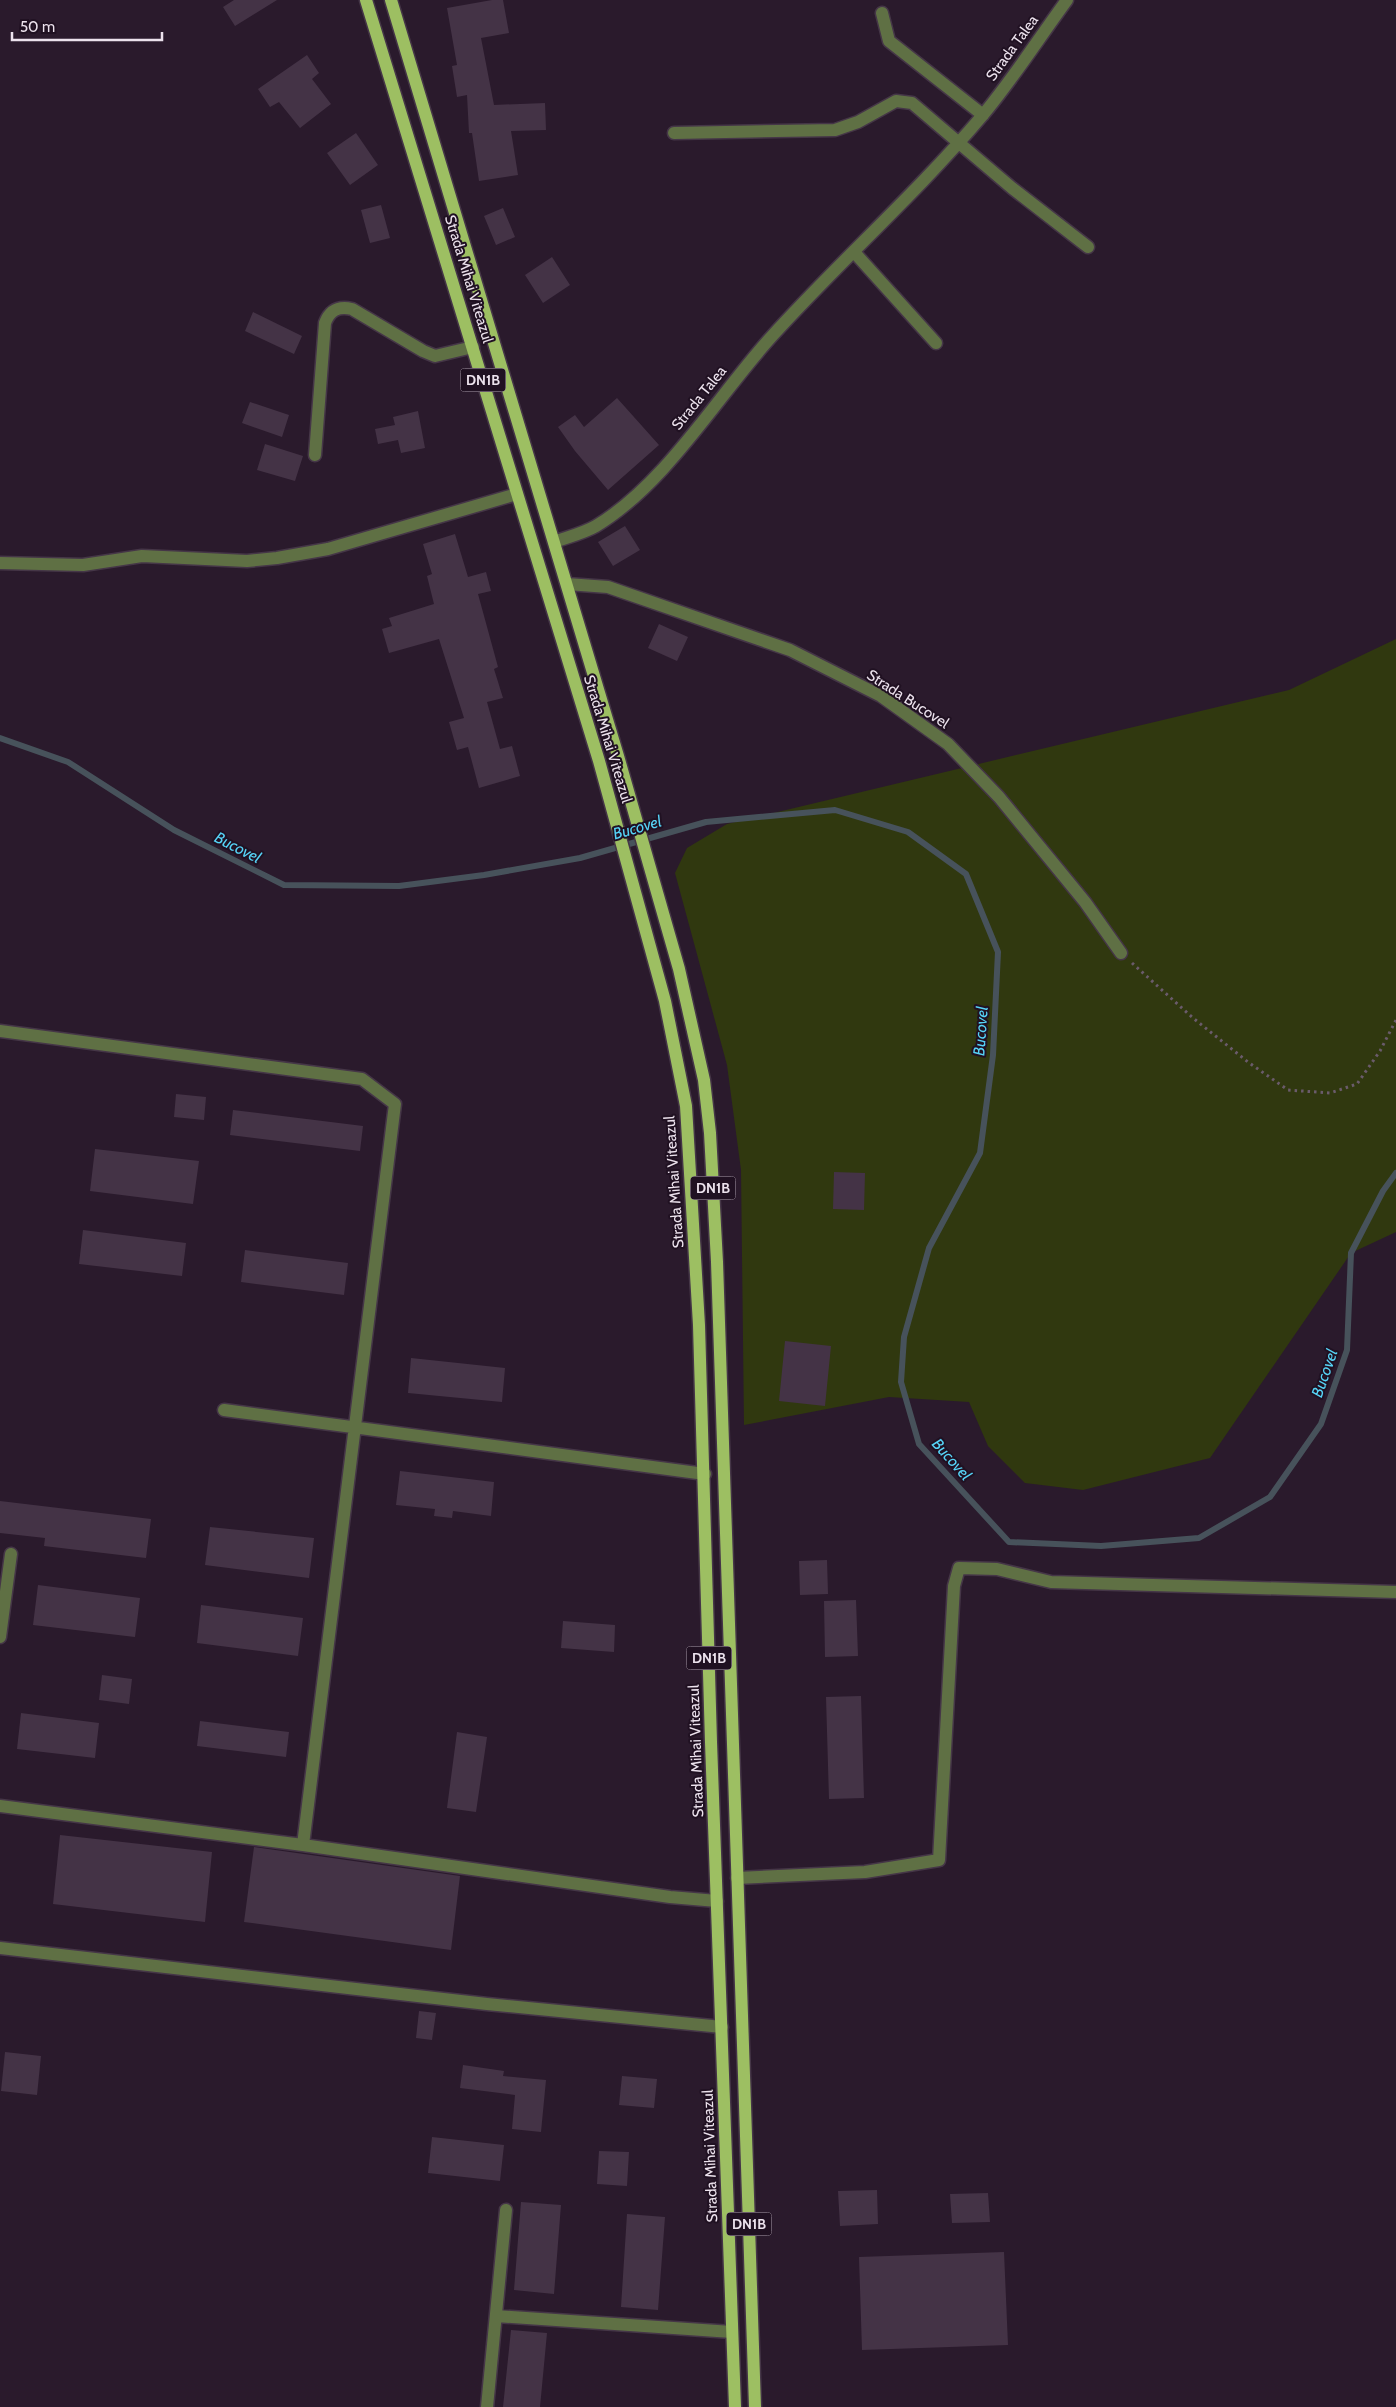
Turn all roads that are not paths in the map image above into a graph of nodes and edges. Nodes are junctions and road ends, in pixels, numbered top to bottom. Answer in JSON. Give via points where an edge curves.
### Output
{"nodes":[{"id":1,"x":366,"y":0,"type":"edge"},
{"id":2,"x":391,"y":0,"type":"edge"},
{"id":3,"x":1067,"y":0,"type":"edge"},
{"id":4,"x":882,"y":13,"type":"dead end"},
{"id":5,"x":983,"y":115,"type":"junction"},
{"id":6,"x":674,"y":133,"type":"dead end"},
{"id":7,"x":959,"y":143,"type":"junction"},
{"id":8,"x":1088,"y":247,"type":"dead end"},
{"id":9,"x":854,"y":252,"type":"junction"},
{"id":10,"x":936,"y":343,"type":"dead end"},
{"id":11,"x":473,"y":347,"type":"junction"},
{"id":12,"x":315,"y":455,"type":"dead end"},
{"id":13,"x":517,"y":494,"type":"junction"},
{"id":14,"x":554,"y":542,"type":"junction"},
{"id":15,"x":0,"y":563,"type":"edge"},
{"id":16,"x":567,"y":584,"type":"junction"},
{"id":17,"x":1121,"y":952,"type":"road end"},
{"id":18,"x":0,"y":1031,"type":"edge"},
{"id":19,"x":224,"y":1410,"type":"dead end"},
{"id":20,"x":353,"y":1428,"type":"junction"},
{"id":21,"x":705,"y":1474,"type":"junction"},
{"id":22,"x":11,"y":1554,"type":"dead end"},
{"id":23,"x":1396,"y":1592,"type":"edge"},
{"id":24,"x":0,"y":1637,"type":"edge"},
{"id":25,"x":0,"y":1806,"type":"edge"},
{"id":26,"x":303,"y":1845,"type":"junction"},
{"id":27,"x":737,"y":1878,"type":"junction"},
{"id":28,"x":717,"y":1901,"type":"junction"},
{"id":29,"x":0,"y":1948,"type":"edge"},
{"id":30,"x":722,"y":2027,"type":"junction"},
{"id":31,"x":506,"y":2210,"type":"dead end"},
{"id":32,"x":496,"y":2316,"type":"junction"},
{"id":33,"x":732,"y":2332,"type":"junction"},
{"id":34,"x":487,"y":2407,"type":"edge"},
{"id":35,"x":735,"y":2407,"type":"edge"},
{"id":36,"x":755,"y":2407,"type":"edge"}],
"edges":[{"from":1,"to":11,"type":"main road","name":"Strada Mihai Viteazul","number":"DN1B"},
{"from":2,"to":14,"type":"main road","name":"Strada Mihai Viteazul","number":"DN1B"},
{"from":3,"to":5,"type":"street","name":"Strada Talea"},
{"from":4,"to":5,"type":"street","via":[[889,41]]},
{"from":5,"to":7,"type":"street","name":"Strada Talea"},
{"from":6,"to":7,"type":"street","via":[[835,130],[858,122],[896,101],[912,103]]},
{"from":7,"to":8,"type":"street"},
{"from":7,"to":9,"type":"street","name":"Strada Talea"},
{"from":9,"to":10,"type":"street"},
{"from":9,"to":14,"type":"street","name":"Strada Talea","via":[[751,359],[662,470],[595,526]]},
{"from":11,"to":12,"type":"street","via":[[435,356],[352,308],[333,310],[325,323]]},
{"from":11,"to":13,"type":"main road","name":"Strada Mihai Viteazul","number":"DN1B"},
{"from":13,"to":15,"type":"street","via":[[328,549],[277,558],[247,561],[142,556],[83,565]]},
{"from":13,"to":21,"type":"main road","name":"Strada Mihai Viteazul","number":"DN1B","via":[[599,761],[666,1001],[686,1106]]},
{"from":14,"to":16,"type":"main road","name":"Strada Mihai Viteazul","number":"DN1B"},
{"from":16,"to":17,"type":"street","name":"Strada Bucovel","via":[[608,587],[790,650],[881,696],[948,744],[999,797],[1085,902]]},
{"from":16,"to":27,"type":"main road","name":"Strada Mihai Viteazul","number":"DN1B","via":[[661,905],[695,1032],[704,1080],[717,1262]]},
{"from":18,"to":20,"type":"street","via":[[362,1079],[395,1104]]},
{"from":19,"to":20,"type":"street"},
{"from":20,"to":21,"type":"street"},
{"from":20,"to":26,"type":"street"},
{"from":21,"to":28,"type":"main road","name":"Strada Mihai Viteazul","number":"DN1B"},
{"from":22,"to":24,"type":"street"},
{"from":23,"to":27,"type":"street","via":[[1051,1582],[996,1568],[959,1568],[954,1586],[939,1860],[864,1872]]},
{"from":25,"to":26,"type":"street"},
{"from":26,"to":28,"type":"street"},
{"from":27,"to":36,"type":"main road","name":"Strada Mihai Viteazul","number":"DN1B"},
{"from":28,"to":30,"type":"main road","name":"Strada Mihai Viteazul","number":"DN1B"},
{"from":29,"to":30,"type":"street","via":[[487,2004]]},
{"from":30,"to":33,"type":"main road","name":"Strada Mihai Viteazul","number":"DN1B"},
{"from":31,"to":32,"type":"street"},
{"from":32,"to":33,"type":"street"},
{"from":32,"to":34,"type":"street"},
{"from":33,"to":35,"type":"main road","name":"Strada Mihai Viteazul","number":"DN1B"}]}
